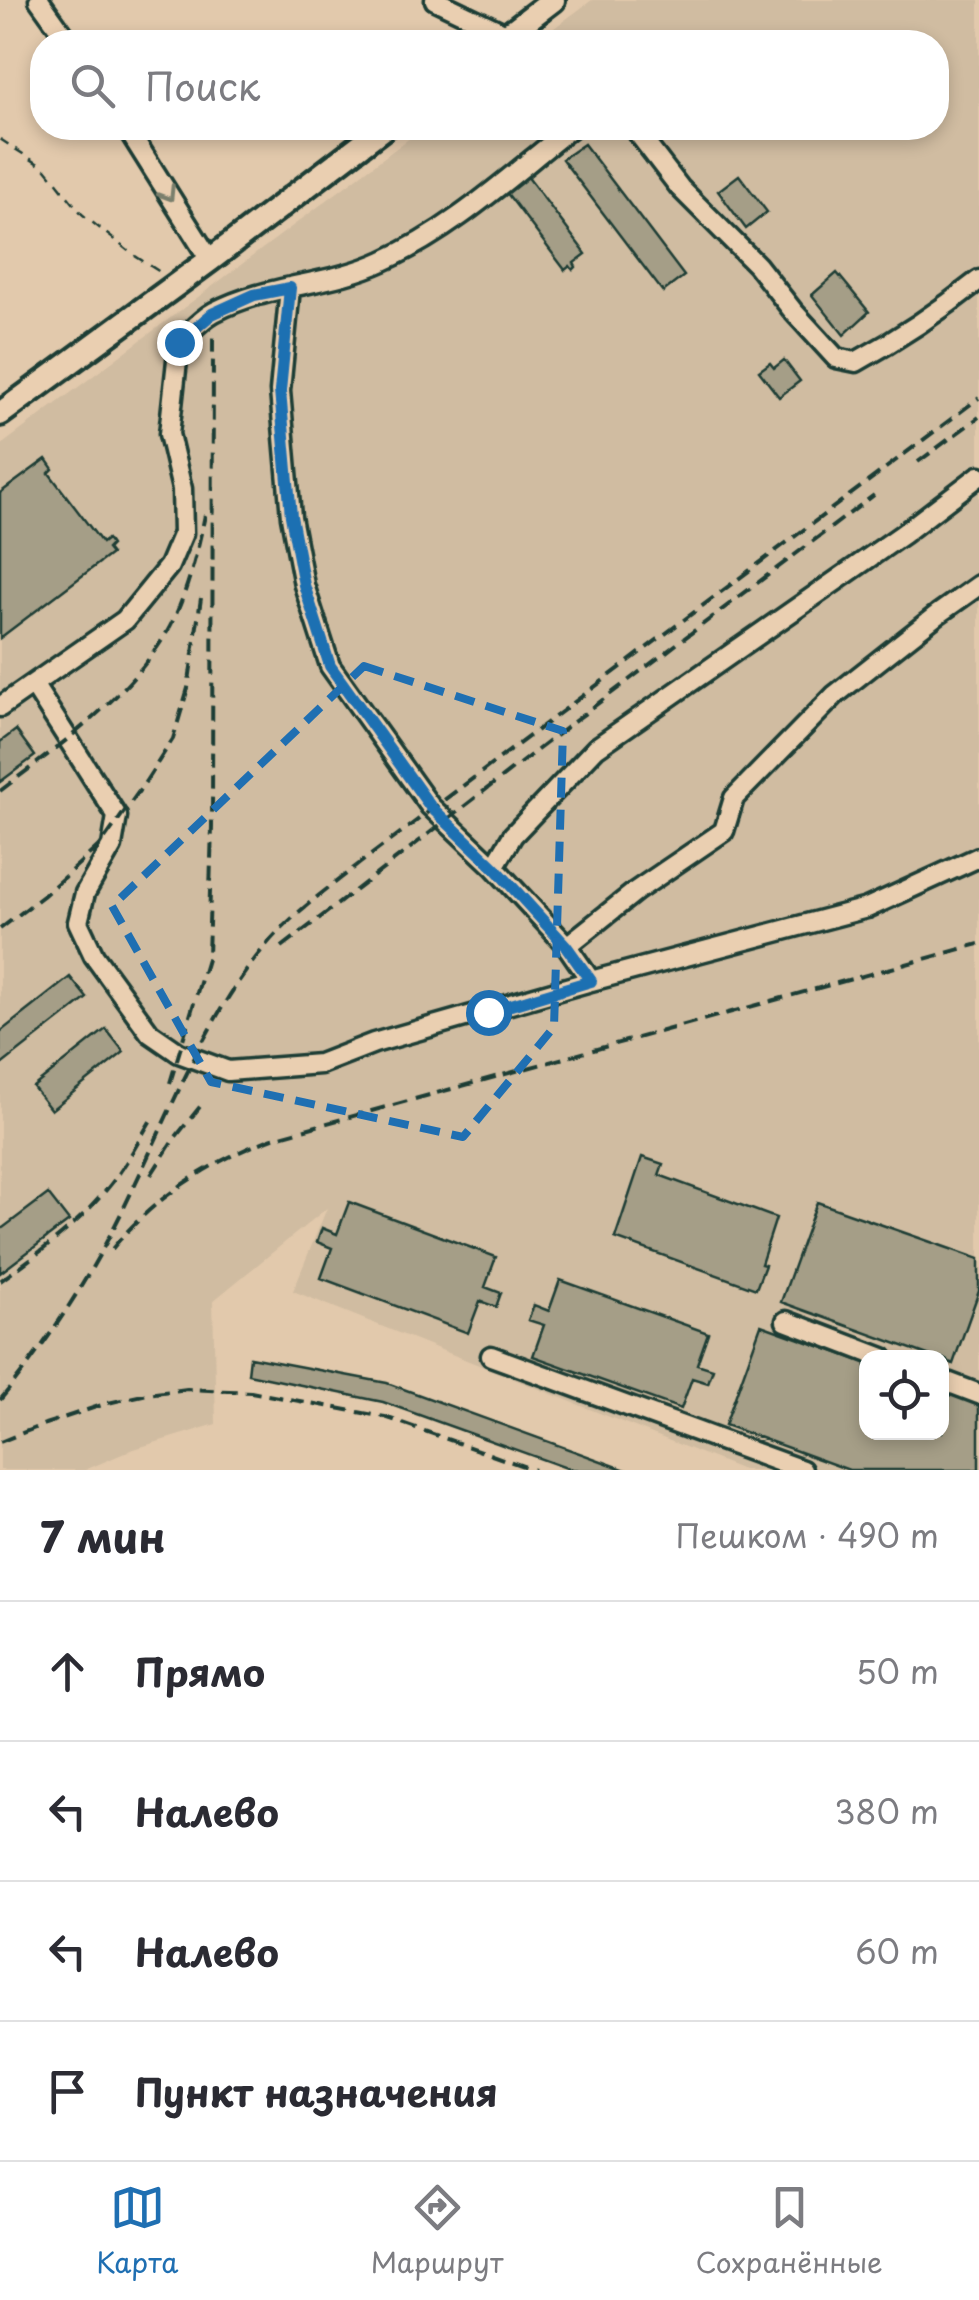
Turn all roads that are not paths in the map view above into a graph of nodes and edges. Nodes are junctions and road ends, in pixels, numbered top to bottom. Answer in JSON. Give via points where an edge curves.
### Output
{"nodes":[{"id":1,"x":39,"y":0,"type":"edge"},
{"id":2,"x":436,"y":0,"type":"edge"},
{"id":3,"x":553,"y":0,"type":"edge"},
{"id":4,"x":60,"y":30,"type":"edge"},
{"id":5,"x":488,"y":30,"type":"edge"},
{"id":6,"x":515,"y":30,"type":"edge"},
{"id":7,"x":135,"y":140,"type":"edge"},
{"id":8,"x":367,"y":140,"type":"edge"},
{"id":9,"x":556,"y":140,"type":"edge"},
{"id":10,"x":643,"y":140,"type":"edge"},
{"id":11,"x":210,"y":260,"type":"junction"},
{"id":12,"x":979,"y":280,"type":"edge"},
{"id":13,"x":290,"y":288,"type":"junction"},
{"id":14,"x":0,"y":414,"type":"edge"},
{"id":15,"x":979,"y":476,"type":"edge"},
{"id":16,"x":979,"y":585,"type":"edge"},
{"id":17,"x":33,"y":684,"type":"junction"},
{"id":18,"x":0,"y":707,"type":"edge"},
{"id":19,"x":979,"y":857,"type":"edge"},
{"id":20,"x":494,"y":867,"type":"junction"},
{"id":21,"x":566,"y":946,"type":"junction"},
{"id":22,"x":591,"y":981,"type":"junction"},
{"id":23,"x":786,"y":1321,"type":"dead end"},
{"id":24,"x":861,"y":1350,"type":"edge"},
{"id":25,"x":491,"y":1356,"type":"dead end"},
{"id":26,"x":949,"y":1383,"type":"edge"},
{"id":27,"x":979,"y":1394,"type":"edge"},
{"id":28,"x":802,"y":1470,"type":"edge"}],
"edges":[{"from":1,"to":4,"type":"lane"},
{"from":2,"to":5,"type":"lane"},
{"from":3,"to":6,"type":"main road"},
{"from":7,"to":11,"type":"lane","one_way":true},
{"from":8,"to":11,"type":"main road"},
{"from":9,"to":13,"type":"lane","via":[[444,227],[383,262]]},
{"from":10,"to":12,"type":"lane","via":[[836,358],[856,362]]},
{"from":11,"to":14,"type":"main road"},
{"from":13,"to":17,"type":"lane","via":[[212,314],[179,342],[168,434],[182,489],[183,534],[168,566],[125,620]]},
{"from":13,"to":20,"type":"lane","via":[[280,391],[291,516],[325,652],[430,806]]},
{"from":15,"to":20,"type":"lane","via":[[596,748],[512,835]]},
{"from":16,"to":21,"type":"lane","via":[[835,695],[734,798],[724,831]]},
{"from":17,"to":18,"type":"lane"},
{"from":17,"to":22,"type":"lane","via":[[117,816],[112,846],[85,893],[78,922],[124,1000],[150,1032],[180,1053],[228,1071],[320,1064]]},
{"from":19,"to":22,"type":"lane","via":[[867,908]]},
{"from":20,"to":21,"type":"lane"},
{"from":21,"to":22,"type":"lane"},
{"from":23,"to":24,"type":"lane"},
{"from":25,"to":28,"type":"lane"},
{"from":26,"to":27,"type":"lane"}]}
